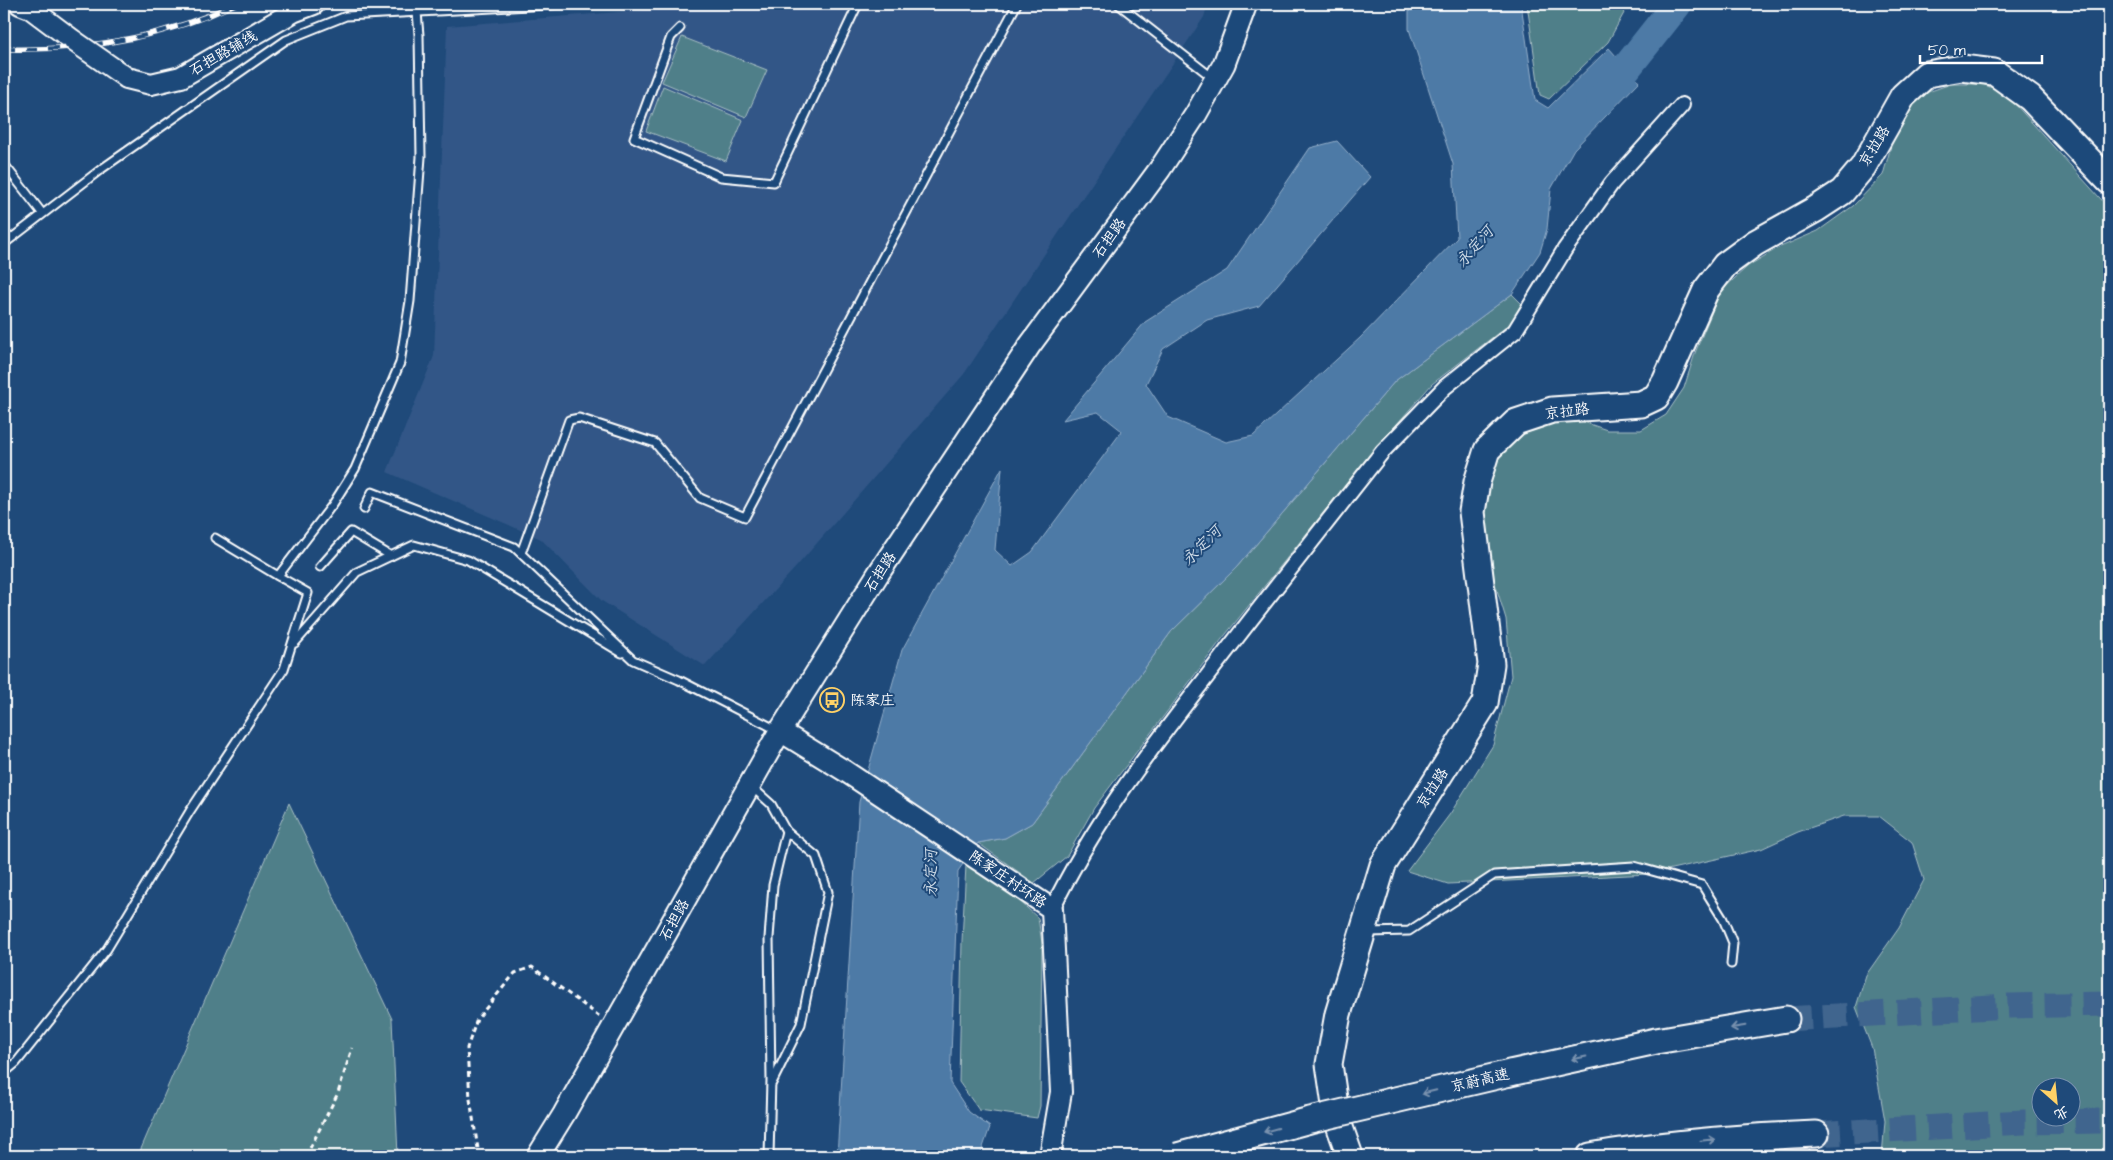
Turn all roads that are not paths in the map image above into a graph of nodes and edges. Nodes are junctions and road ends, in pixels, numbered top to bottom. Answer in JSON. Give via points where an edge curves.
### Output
{"nodes":[{"id":1,"x":20,"y":4,"type":"edge"},
{"id":2,"x":314,"y":4,"type":"edge"},
{"id":3,"x":565,"y":4,"type":"edge"},
{"id":4,"x":858,"y":4,"type":"edge"},
{"id":5,"x":1017,"y":4,"type":"edge"},
{"id":6,"x":1118,"y":4,"type":"edge"},
{"id":7,"x":1246,"y":4,"type":"edge"},
{"id":8,"x":417,"y":12,"type":"junction"},
{"id":9,"x":680,"y":28,"type":"dead end"},
{"id":10,"x":1216,"y":79,"type":"junction"},
{"id":11,"x":1682,"y":105,"type":"dead end"},
{"id":12,"x":4,"y":164,"type":"edge"},
{"id":13,"x":2109,"y":181,"type":"edge"},
{"id":14,"x":42,"y":213,"type":"junction"},
{"id":15,"x":4,"y":244,"type":"edge"},
{"id":16,"x":364,"y":509,"type":"dead end"},
{"id":17,"x":215,"y":538,"type":"dead end"},
{"id":18,"x":521,"y":553,"type":"junction"},
{"id":19,"x":391,"y":556,"type":"junction"},
{"id":20,"x":320,"y":567,"type":"dead end"},
{"id":21,"x":278,"y":576,"type":"junction"},
{"id":22,"x":293,"y":645,"type":"junction"},
{"id":23,"x":634,"y":660,"type":"junction"},
{"id":24,"x":780,"y":731,"type":"junction"},
{"id":25,"x":750,"y":785,"type":"junction"},
{"id":26,"x":786,"y":831,"type":"junction"},
{"id":27,"x":1052,"y":909,"type":"junction"},
{"id":28,"x":1363,"y":932,"type":"junction"},
{"id":29,"x":1731,"y":964,"type":"dead end"},
{"id":30,"x":1786,"y":1019,"type":"tunnel mouth"},
{"id":31,"x":4,"y":1073,"type":"edge"},
{"id":32,"x":771,"y":1086,"type":"junction"},
{"id":33,"x":1816,"y":1134,"type":"tunnel mouth"},
{"id":34,"x":538,"y":1156,"type":"edge"},
{"id":35,"x":769,"y":1156,"type":"edge"},
{"id":36,"x":1050,"y":1156,"type":"edge"},
{"id":37,"x":1176,"y":1156,"type":"edge"},
{"id":38,"x":1350,"y":1156,"type":"edge"},
{"id":39,"x":1590,"y":1156,"type":"edge"}],
"edges":[{"from":1,"to":2,"type":"street","name":"石担路辅线","bridge":true,"via":[[127,78],[151,84],[181,78],[293,12]]},
{"from":3,"to":8,"type":"lane"},
{"from":4,"to":9,"type":"lane","via":[[774,182],[721,177],[634,138],[671,37]]},
{"from":5,"to":18,"type":"lane","via":[[745,517],[700,498],[655,443],[580,418],[569,420]]},
{"from":6,"to":10,"type":"lane"},
{"from":7,"to":10,"type":"main road","name":"石担路"},
{"from":8,"to":14,"type":"lane","via":[[346,16],[286,40]]},
{"from":8,"to":21,"type":"lane","via":[[421,157],[410,301],[400,363],[355,469],[333,504]]},
{"from":10,"to":24,"type":"main road","name":"石担路","via":[[1160,169],[1025,354],[878,574]]},
{"from":11,"to":27,"type":"street","via":[[1612,183],[1565,249],[1514,331],[1446,387],[1403,429],[1280,582],[1145,757],[1070,870]]},
{"from":12,"to":14,"type":"lane"},
{"from":13,"to":28,"type":"highway","name":"京拉路","via":[[2030,98],[1994,72],[1962,68],[1927,74],[1903,96],[1863,166],[1842,192],[1755,243],[1725,265],[1706,290],[1656,397],[1641,404],[1552,410],[1516,422],[1487,450],[1472,512],[1490,664],[1485,703],[1383,865]]},
{"from":14,"to":15,"type":"lane"},
{"from":16,"to":18,"type":"lane","via":[[372,492],[514,547]]},
{"from":17,"to":21,"type":"lane"},
{"from":18,"to":23,"type":"lane"},
{"from":19,"to":20,"type":"lane","via":[[350,532]]},
{"from":19,"to":22,"type":"lane","via":[[357,572]]},
{"from":19,"to":23,"type":"lane","via":[[414,545],[468,560]]},
{"from":21,"to":22,"type":"lane","via":[[308,593]]},
{"from":22,"to":31,"type":"lane","via":[[284,669],[190,811],[107,949],[16,1063]]},
{"from":23,"to":24,"type":"lane"},
{"from":24,"to":25,"type":"main road","name":"石担路"},
{"from":24,"to":27,"type":"street","name":"陈家庄村环路"},
{"from":25,"to":26,"type":"lane","via":[[771,804]]},
{"from":25,"to":34,"type":"main road","name":"石担路"},
{"from":26,"to":32,"type":"lane","via":[[773,885]]},
{"from":26,"to":32,"type":"lane","via":[[816,856],[828,892],[801,1024]]},
{"from":27,"to":36,"type":"street","name":"陈家庄村环路","via":[[1061,1092]]},
{"from":28,"to":29,"type":"lane","via":[[1409,931],[1494,875],[1634,866],[1702,885],[1734,943]]},
{"from":28,"to":38,"type":"highway","name":"京拉路","via":[[1338,1014],[1329,1064],[1337,1119]]},
{"from":30,"to":37,"type":"highway","name":"京蔚高速","one_way":true,"bridge":true,"via":[[1656,1041],[1510,1073],[1310,1120]]},
{"from":32,"to":35,"type":"lane"},
{"from":39,"to":33,"type":"highway","one_way":true,"via":[[1729,1138]]}]}
